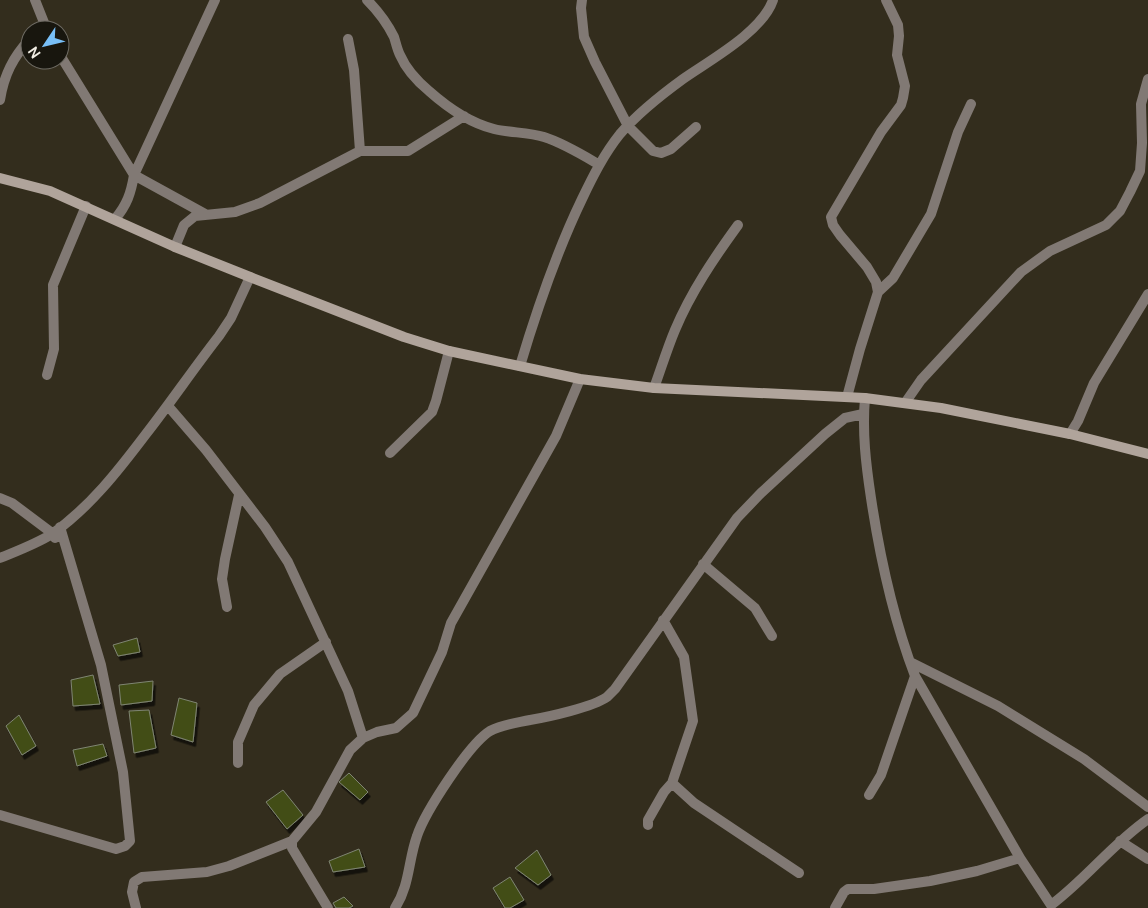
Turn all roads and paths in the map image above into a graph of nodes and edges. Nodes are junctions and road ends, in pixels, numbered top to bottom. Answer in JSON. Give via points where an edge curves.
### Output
{"nodes":[{"id":1,"x":35,"y":0,"type":"edge"},
{"id":2,"x":214,"y":0,"type":"edge"},
{"id":3,"x":367,"y":0,"type":"edge"},
{"id":4,"x":582,"y":0,"type":"edge"},
{"id":5,"x":773,"y":0,"type":"edge"},
{"id":6,"x":886,"y":0,"type":"edge"},
{"id":7,"x":41,"y":20,"type":"edge"},
{"id":8,"x":348,"y":39,"type":"dead end"},
{"id":9,"x":20,"y":52,"type":"edge"},
{"id":10,"x":69,"y":70,"type":"edge"},
{"id":11,"x":1148,"y":79,"type":"edge"},
{"id":12,"x":0,"y":100,"type":"edge"},
{"id":13,"x":971,"y":104,"type":"dead end"},
{"id":14,"x":464,"y":116,"type":"junction"},
{"id":15,"x":628,"y":126,"type":"junction"},
{"id":16,"x":696,"y":127,"type":"dead end"},
{"id":17,"x":360,"y":151,"type":"junction"},
{"id":18,"x":598,"y":164,"type":"junction"},
{"id":19,"x":134,"y":175,"type":"junction"},
{"id":20,"x":0,"y":178,"type":"edge"},
{"id":21,"x":86,"y":206,"type":"junction"},
{"id":22,"x":205,"y":214,"type":"junction"},
{"id":23,"x":115,"y":219,"type":"junction"},
{"id":24,"x":738,"y":225,"type":"dead end"},
{"id":25,"x":175,"y":247,"type":"junction"},
{"id":26,"x":250,"y":277,"type":"junction"},
{"id":27,"x":878,"y":292,"type":"junction"},
{"id":28,"x":1148,"y":294,"type":"edge"},
{"id":29,"x":448,"y":351,"type":"junction"},
{"id":30,"x":520,"y":366,"type":"junction"},
{"id":31,"x":47,"y":375,"type":"dead end"},
{"id":32,"x":580,"y":379,"type":"junction"},
{"id":33,"x":654,"y":388,"type":"junction"},
{"id":34,"x":846,"y":397,"type":"junction"},
{"id":35,"x":865,"y":398,"type":"junction"},
{"id":36,"x":905,"y":403,"type":"junction"},
{"id":37,"x":168,"y":406,"type":"junction"},
{"id":38,"x":863,"y":414,"type":"junction"},
{"id":39,"x":1070,"y":434,"type":"junction"},
{"id":40,"x":390,"y":453,"type":"dead end"},
{"id":41,"x":1148,"y":454,"type":"edge"},
{"id":42,"x":239,"y":495,"type":"junction"},
{"id":43,"x":0,"y":498,"type":"edge"},
{"id":44,"x":56,"y":530,"type":"junction"},
{"id":45,"x":0,"y":558,"type":"edge"},
{"id":46,"x":703,"y":564,"type":"junction"},
{"id":47,"x":227,"y":607,"type":"dead end"},
{"id":48,"x":663,"y":620,"type":"junction"},
{"id":49,"x":772,"y":636,"type":"dead end"},
{"id":50,"x":326,"y":642,"type":"junction"},
{"id":51,"x":910,"y":662,"type":"junction"},
{"id":52,"x":915,"y":676,"type":"junction"},
{"id":53,"x":363,"y":738,"type":"junction"},
{"id":54,"x":238,"y":763,"type":"dead end"},
{"id":55,"x":672,"y":783,"type":"junction"},
{"id":56,"x":869,"y":795,"type":"dead end"},
{"id":57,"x":1148,"y":807,"type":"edge"},
{"id":58,"x":1,"y":816,"type":"edge"},
{"id":59,"x":1148,"y":819,"type":"edge"},
{"id":60,"x":648,"y":825,"type":"dead end"},
{"id":61,"x":292,"y":841,"type":"junction"},
{"id":62,"x":1120,"y":841,"type":"junction"},
{"id":63,"x":1020,"y":858,"type":"junction"},
{"id":64,"x":1148,"y":859,"type":"edge"},
{"id":65,"x":800,"y":873,"type":"dead end"},
{"id":66,"x":1048,"y":907,"type":"edge"},
{"id":67,"x":136,"y":908,"type":"edge"},
{"id":68,"x":328,"y":908,"type":"edge"},
{"id":69,"x":395,"y":908,"type":"edge"},
{"id":70,"x":834,"y":908,"type":"edge"}],
"edges":[{"from":1,"to":7,"type":"street"},
{"from":2,"to":19,"type":"street"},
{"from":3,"to":14,"type":"street","via":[[380,14],[410,72],[450,108]]},
{"from":4,"to":15,"type":"street","via":[[584,37]]},
{"from":5,"to":15,"type":"street","via":[[766,15],[753,28],[654,102]]},
{"from":6,"to":27,"type":"street","via":[[900,36],[897,55],[904,86],[903,98],[831,217],[840,236],[867,267]]},
{"from":8,"to":17,"type":"street","via":[[354,70]]},
{"from":9,"to":12,"type":"street","via":[[11,63]]},
{"from":10,"to":19,"type":"street"},
{"from":11,"to":36,"type":"street","via":[[1141,104],[1140,171],[1120,211],[1106,226],[1050,251],[1021,272],[921,380]]},
{"from":13,"to":27,"type":"street","via":[[958,132],[931,214],[893,278]]},
{"from":14,"to":17,"type":"street","via":[[408,151]]},
{"from":14,"to":18,"type":"street","via":[[495,129],[542,136]]},
{"from":15,"to":16,"type":"street","via":[[653,151],[662,153]]},
{"from":15,"to":18,"type":"street"},
{"from":17,"to":22,"type":"street","via":[[260,203],[235,212]]},
{"from":18,"to":30,"type":"street","via":[[550,271]]},
{"from":19,"to":22,"type":"street"},
{"from":19,"to":23,"type":"street","via":[[131,195]]},
{"from":20,"to":21,"type":"main road","via":[[50,191]]},
{"from":21,"to":23,"type":"main road"},
{"from":21,"to":31,"type":"street","via":[[53,285],[54,349]]},
{"from":22,"to":25,"type":"street","via":[[195,216],[184,226]]},
{"from":23,"to":25,"type":"main road"},
{"from":24,"to":33,"type":"street","via":[[690,300],[675,330]]},
{"from":25,"to":26,"type":"main road"},
{"from":26,"to":29,"type":"main road","via":[[404,338]]},
{"from":26,"to":37,"type":"street","via":[[219,336]]},
{"from":27,"to":34,"type":"street"},
{"from":28,"to":39,"type":"street","via":[[1094,382]]},
{"from":29,"to":30,"type":"main road"},
{"from":29,"to":40,"type":"street","via":[[432,412]]},
{"from":30,"to":32,"type":"main road"},
{"from":32,"to":33,"type":"main road"},
{"from":32,"to":53,"type":"street","via":[[556,436],[451,623],[442,652],[413,713],[396,728]]},
{"from":33,"to":34,"type":"main road"},
{"from":34,"to":35,"type":"main road"},
{"from":35,"to":36,"type":"main road"},
{"from":35,"to":38,"type":"street"},
{"from":36,"to":39,"type":"main road"},
{"from":37,"to":42,"type":"street"},
{"from":37,"to":44,"type":"street","via":[[100,492]]},
{"from":38,"to":46,"type":"street","via":[[845,418],[825,434],[737,518]]},
{"from":38,"to":51,"type":"street","via":[[865,459],[888,590]]},
{"from":39,"to":41,"type":"main road"},
{"from":42,"to":47,"type":"street","via":[[222,579]]},
{"from":42,"to":50,"type":"street","via":[[288,562]]},
{"from":43,"to":44,"type":"street"},
{"from":44,"to":45,"type":"street","via":[[38,542]]},
{"from":44,"to":58,"type":"street","via":[[69,559],[101,665],[123,772],[130,841],[116,848]]},
{"from":46,"to":48,"type":"street"},
{"from":46,"to":49,"type":"street","via":[[754,608]]},
{"from":48,"to":55,"type":"street","via":[[684,657],[693,721]]},
{"from":48,"to":69,"type":"street","via":[[606,697],[593,704],[546,717],[513,722],[489,732],[481,740],[454,771],[417,835],[404,895]]},
{"from":50,"to":53,"type":"street","via":[[348,692]]},
{"from":50,"to":54,"type":"street","via":[[280,674],[254,705],[238,742]]},
{"from":51,"to":52,"type":"street"},
{"from":51,"to":57,"type":"street","via":[[998,706],[1084,760]]},
{"from":52,"to":56,"type":"street","via":[[881,775]]},
{"from":52,"to":63,"type":"street"},
{"from":53,"to":61,"type":"street","via":[[350,750],[316,812]]},
{"from":55,"to":60,"type":"street"},
{"from":55,"to":65,"type":"street","via":[[694,803]]},
{"from":59,"to":62,"type":"street"},
{"from":61,"to":67,"type":"street","via":[[207,872],[142,877],[134,882],[132,892]]},
{"from":61,"to":68,"type":"street","via":[[292,848]]},
{"from":62,"to":64,"type":"street"},
{"from":62,"to":66,"type":"street"},
{"from":63,"to":66,"type":"street"},
{"from":63,"to":70,"type":"street","via":[[930,881],[874,889],[848,889]]}]}
